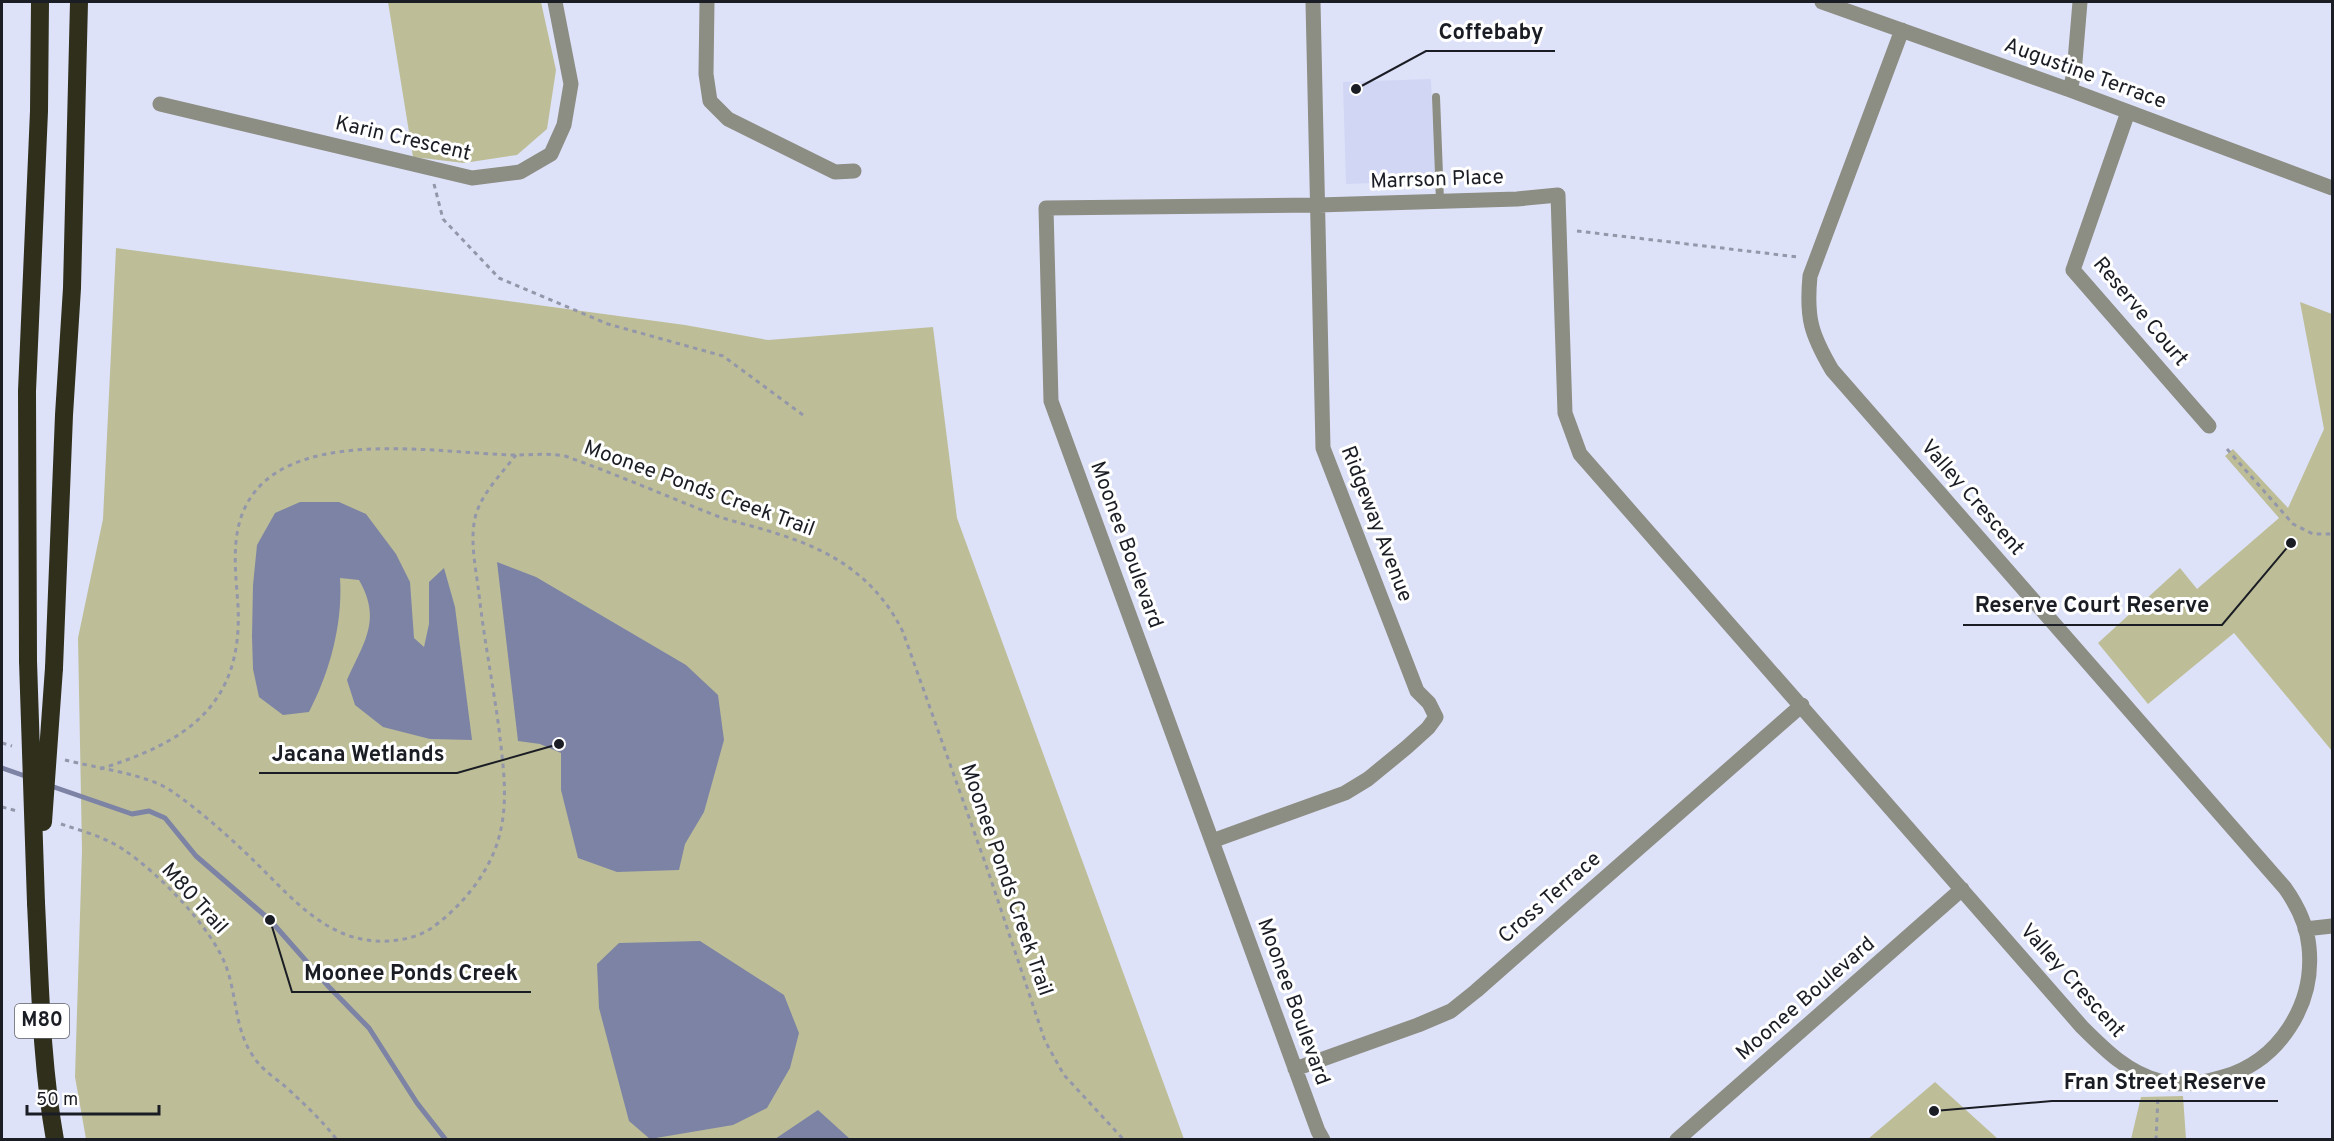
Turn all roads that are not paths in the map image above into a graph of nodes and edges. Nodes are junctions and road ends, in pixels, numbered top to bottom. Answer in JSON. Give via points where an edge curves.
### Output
{"nodes":[{"id":1,"x":40,"y":2,"type":"edge"},
{"id":2,"x":80,"y":2,"type":"edge"},
{"id":3,"x":555,"y":2,"type":"edge"},
{"id":4,"x":707,"y":2,"type":"edge"},
{"id":5,"x":1313,"y":2,"type":"edge"},
{"id":6,"x":1822,"y":2,"type":"edge"},
{"id":7,"x":2080,"y":2,"type":"edge"},
{"id":8,"x":1902,"y":30,"type":"junction"},
{"id":9,"x":2070,"y":90,"type":"junction"},
{"id":10,"x":1436,"y":97,"type":"dead end"},
{"id":11,"x":160,"y":104,"type":"dead end"},
{"id":12,"x":2128,"y":112,"type":"junction"},
{"id":13,"x":854,"y":171,"type":"dead end"},
{"id":14,"x":2332,"y":188,"type":"edge"},
{"id":15,"x":1558,"y":195,"type":"joint"},
{"id":16,"x":1440,"y":201,"type":"junction"},
{"id":17,"x":1318,"y":205,"type":"junction"},
{"id":18,"x":2209,"y":426,"type":"dead end"},
{"id":19,"x":1802,"y":705,"type":"junction"},
{"id":20,"x":1212,"y":841,"type":"junction"},
{"id":21,"x":1962,"y":889,"type":"junction"},
{"id":22,"x":36,"y":903,"type":"junction"},
{"id":23,"x":2332,"y":926,"type":"edge"},
{"id":24,"x":2305,"y":929,"type":"junction"},
{"id":25,"x":1295,"y":1069,"type":"junction"},
{"id":26,"x":56,"y":1140,"type":"edge"},
{"id":27,"x":1323,"y":1140,"type":"edge"},
{"id":28,"x":1677,"y":1140,"type":"edge"}],
"edges":[{"from":1,"to":22,"type":"highway","number":"M80","bridge":true,"via":[[27,391],[28,662]]},
{"from":2,"to":22,"type":"highway","bridge":true,"via":[[72,288],[54,668]]},
{"from":3,"to":11,"type":"street","name":"Karin Crescent","via":[[571,84],[564,125],[551,154],[520,172],[472,178]]},
{"from":4,"to":13,"type":"street","via":[[706,74],[710,101],[728,119],[835,172]]},
{"from":5,"to":17,"type":"street","name":"Ridgeway Avenue"},
{"from":6,"to":8,"type":"street","name":"Augustine Terrace"},
{"from":7,"to":9,"type":"street"},
{"from":8,"to":9,"type":"street","name":"Augustine Terrace"},
{"from":8,"to":24,"type":"street","name":"Valley Crescent","via":[[1810,276],[1807,307],[1816,344],[1832,370],[2285,888],[2298,906]]},
{"from":9,"to":12,"type":"street","name":"Augustine Terrace"},
{"from":10,"to":16,"type":"lane"},
{"from":12,"to":14,"type":"street","name":"Augustine Terrace"},
{"from":12,"to":18,"type":"street","name":"Reserve Court","via":[[2073,270]]},
{"from":15,"to":16,"type":"street","name":"Marrson Place"},
{"from":15,"to":19,"type":"street","name":"Valley Crescent","via":[[1565,413],[1580,454]]},
{"from":16,"to":17,"type":"street","name":"Marrson Place"},
{"from":17,"to":20,"type":"street","name":"Ridgeway Avenue","via":[[1323,448],[1417,691],[1436,717],[1400,753],[1345,793]]},
{"from":17,"to":20,"type":"street","name":"Moonee Boulevard","via":[[1046,208],[1052,401]]},
{"from":19,"to":21,"type":"street","name":"Valley Crescent"},
{"from":19,"to":25,"type":"street","name":"Cross Terrace","via":[[1451,1011]]},
{"from":20,"to":25,"type":"street","name":"Moonee Boulevard"},
{"from":21,"to":24,"type":"street","name":"Valley Crescent","via":[[2110,1056],[2151,1078],[2178,1084],[2232,1075],[2276,1047],[2303,1000],[2309,947]]},
{"from":21,"to":28,"type":"street","name":"Moonee Boulevard"},
{"from":22,"to":26,"type":"highway","number":"M80","via":[[41,1004]]},
{"from":23,"to":24,"type":"street"},
{"from":25,"to":27,"type":"street","name":"Moonee Boulevard"}]}
